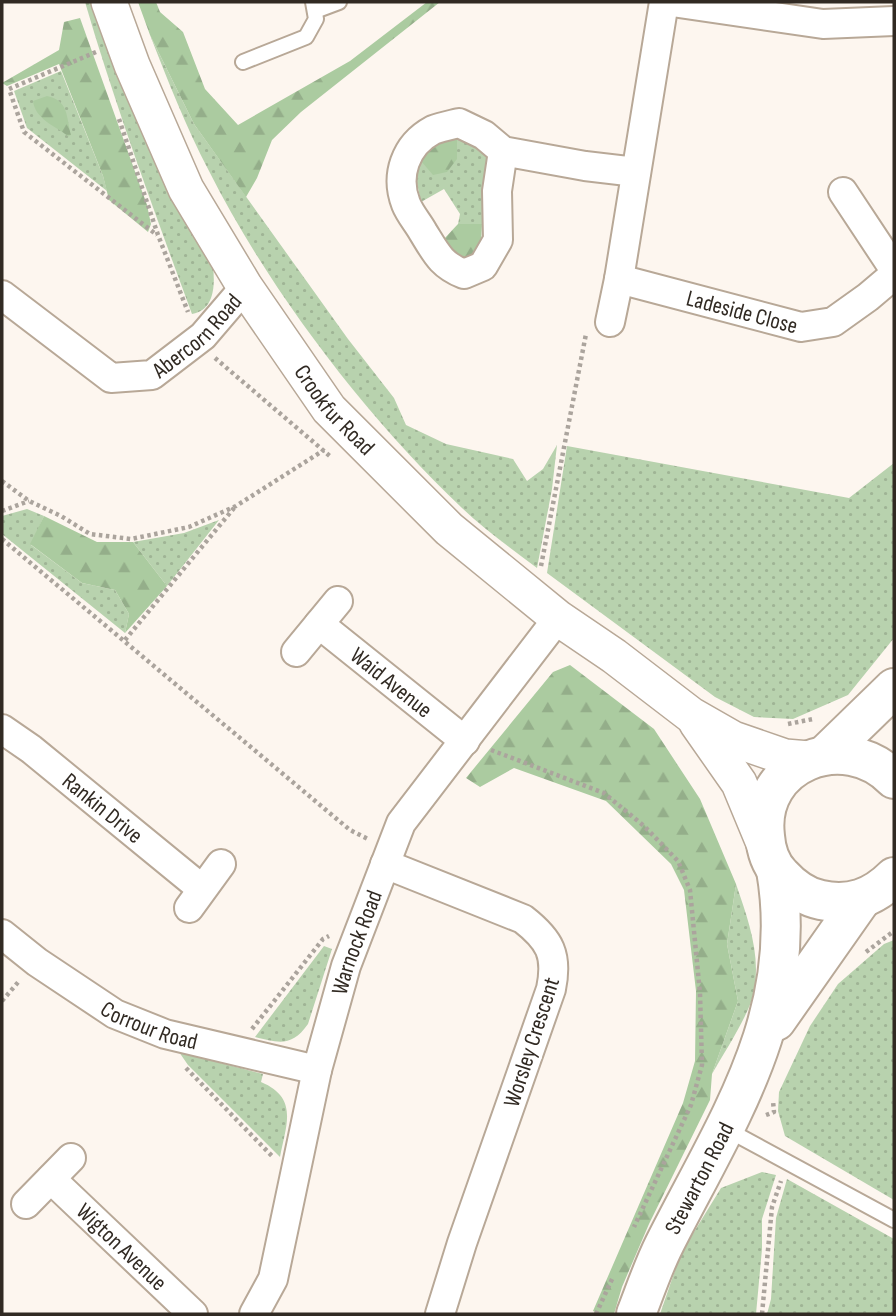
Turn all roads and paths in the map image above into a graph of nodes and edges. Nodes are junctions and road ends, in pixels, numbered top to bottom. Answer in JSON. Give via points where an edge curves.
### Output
{"nodes":[{"id":1,"x":109,"y":2,"type":"edge"},
{"id":2,"x":339,"y":2,"type":"edge"},
{"id":3,"x":664,"y":2,"type":"edge"},
{"id":4,"x":672,"y":2,"type":"edge"},
{"id":5,"x":314,"y":6,"type":"edge"},
{"id":6,"x":894,"y":21,"type":"edge"},
{"id":7,"x":96,"y":52,"type":"dead end"},
{"id":8,"x":243,"y":62,"type":"dead end"},
{"id":9,"x":503,"y":151,"type":"junction"},
{"id":10,"x":636,"y":172,"type":"junction"},
{"id":11,"x":843,"y":192,"type":"dead end"},
{"id":12,"x":158,"y":235,"type":"dead end"},
{"id":13,"x":894,"y":269,"type":"edge"},
{"id":14,"x":894,"y":275,"type":"edge"},
{"id":15,"x":619,"y":279,"type":"junction"},
{"id":16,"x":245,"y":287,"type":"junction"},
{"id":17,"x":2,"y":295,"type":"edge"},
{"id":18,"x":610,"y":322,"type":"joint"},
{"id":19,"x":316,"y":455,"type":"dead end"},
{"id":20,"x":2,"y":481,"type":"edge"},
{"id":21,"x":29,"y":501,"type":"junction"},
{"id":22,"x":236,"y":506,"type":"junction"},
{"id":23,"x":2,"y":511,"type":"edge"},
{"id":24,"x":2,"y":539,"type":"edge"},
{"id":25,"x":540,"y":574,"type":"dead end"},
{"id":26,"x":338,"y":601,"type":"dead end"},
{"id":27,"x":558,"y":618,"type":"junction"},
{"id":28,"x":319,"y":624,"type":"junction"},
{"id":29,"x":125,"y":640,"type":"junction"},
{"id":30,"x":296,"y":652,"type":"dead end"},
{"id":31,"x":894,"y":688,"type":"edge"},
{"id":32,"x":691,"y":715,"type":"junction"},
{"id":33,"x":816,"y":718,"type":"dead end"},
{"id":34,"x":2,"y":729,"type":"edge"},
{"id":35,"x":465,"y":741,"type":"junction"},
{"id":36,"x":762,"y":750,"type":"junction"},
{"id":37,"x":817,"y":757,"type":"junction"},
{"id":38,"x":894,"y":779,"type":"edge"},
{"id":39,"x":388,"y":858,"type":"junction"},
{"id":40,"x":771,"y":859,"type":"junction"},
{"id":41,"x":221,"y":864,"type":"dead end"},
{"id":42,"x":883,"y":889,"type":"edge"},
{"id":43,"x":2,"y":934,"type":"edge"},
{"id":44,"x":356,"y":940,"type":"junction"},
{"id":45,"x":166,"y":1034,"type":"junction"},
{"id":46,"x":763,"y":1040,"type":"junction"},
{"id":47,"x":239,"y":1053,"type":"junction"},
{"id":48,"x":317,"y":1070,"type":"junction"},
{"id":49,"x":726,"y":1129,"type":"junction"},
{"id":50,"x":71,"y":1158,"type":"dead end"},
{"id":51,"x":787,"y":1164,"type":"junction"},
{"id":52,"x":298,"y":1170,"type":"junction"},
{"id":53,"x":51,"y":1179,"type":"junction"},
{"id":54,"x":26,"y":1204,"type":"dead end"},
{"id":55,"x":894,"y":1220,"type":"edge"},
{"id":56,"x":633,"y":1228,"type":"dead end"},
{"id":57,"x":613,"y":1275,"type":"dead end"},
{"id":58,"x":192,"y":1314,"type":"edge"},
{"id":59,"x":254,"y":1314,"type":"edge"},
{"id":60,"x":440,"y":1314,"type":"edge"},
{"id":61,"x":596,"y":1314,"type":"edge"},
{"id":62,"x":636,"y":1314,"type":"edge"},
{"id":63,"x":762,"y":1314,"type":"edge"}],
"edges":[{"from":1,"to":16,"type":"street","name":"Crookfur Road","via":[[186,189]]},
{"from":2,"to":5,"type":"lane"},
{"from":3,"to":10,"type":"street"},
{"from":4,"to":6,"type":"street","via":[[823,24]]},
{"from":5,"to":8,"type":"lane","via":[[316,19],[306,37]]},
{"from":7,"to":12,"type":"path","via":[[9,89],[24,132]]},
{"from":9,"to":9,"type":"street","via":[[497,191],[498,240],[483,266],[464,274],[448,268],[406,205],[400,183],[402,164],[433,131],[460,123]]},
{"from":9,"to":10,"type":"street"},
{"from":10,"to":15,"type":"street"},
{"from":11,"to":13,"type":"street"},
{"from":14,"to":15,"type":"street","name":"Ladeside Close","via":[[833,322],[801,327]]},
{"from":15,"to":18,"type":"street"},
{"from":16,"to":17,"type":"street","name":"Abercorn Road","via":[[182,353],[152,375],[131,378],[111,378]]},
{"from":16,"to":27,"type":"street","name":"Crookfur Road","via":[[329,409],[449,529]]},
{"from":18,"to":25,"type":"path","via":[[586,333]]},
{"from":19,"to":22,"type":"path"},
{"from":20,"to":21,"type":"path"},
{"from":21,"to":22,"type":"path","via":[[90,534],[131,539],[189,527]]},
{"from":21,"to":23,"type":"path"},
{"from":22,"to":29,"type":"path"},
{"from":24,"to":29,"type":"path"},
{"from":26,"to":28,"type":"street"},
{"from":27,"to":32,"type":"street","name":"Crookfur Road"},
{"from":27,"to":35,"type":"street","name":"Warnock Road"},
{"from":28,"to":30,"type":"street"},
{"from":28,"to":35,"type":"street","name":"Waid Avenue"},
{"from":29,"to":39,"type":"path"},
{"from":31,"to":37,"type":"main road"},
{"from":32,"to":36,"type":"street","name":"Crookfur Road","via":[[733,740]]},
{"from":32,"to":40,"type":"street","name":"Crookfur Road","via":[[739,783]]},
{"from":33,"to":36,"type":"path","via":[[768,726]]},
{"from":34,"to":41,"type":"street","name":"Rankin Drive","via":[[31,749],[195,898]]},
{"from":35,"to":39,"type":"street","name":"Warnock Road","via":[[401,822]]},
{"from":35,"to":56,"type":"path","via":[[604,793],[678,862],[691,890],[702,1065],[691,1105]]},
{"from":36,"to":37,"type":"street","name":"Crookfur Road","via":[[785,757]]},
{"from":37,"to":38,"type":"main road","via":[[846,753],[866,758]]},
{"from":37,"to":40,"type":"main road","name":"Stewarton Road","via":[[791,770],[776,786],[763,827]]},
{"from":39,"to":44,"type":"street","name":"Warnock Road"},
{"from":39,"to":60,"type":"street","name":"Worsley Crescent","via":[[523,919],[538,931],[556,967]]},
{"from":40,"to":42,"type":"main road","via":[[792,887],[813,899],[837,903]]},
{"from":40,"to":46,"type":"main road","name":"Stewarton Road","via":[[781,901],[780,961]]},
{"from":42,"to":46,"type":"main road","name":"Stewarton Road"},
{"from":43,"to":45,"type":"street","name":"Corrour Road","via":[[115,1014]]},
{"from":44,"to":47,"type":"path","via":[[335,934],[323,939],[247,1035]]},
{"from":44,"to":48,"type":"street","name":"Warnock Road"},
{"from":45,"to":47,"type":"street","name":"Corrour Road"},
{"from":45,"to":52,"type":"path","via":[[177,1059],[276,1161]]},
{"from":46,"to":49,"type":"main road","name":"Stewarton Road"},
{"from":47,"to":48,"type":"street","name":"Corrour Road"},
{"from":48,"to":52,"type":"street","name":"Warnock Road"},
{"from":49,"to":51,"type":"lane"},
{"from":49,"to":62,"type":"main road","name":"Stewarton Road","via":[[663,1248]]},
{"from":50,"to":53,"type":"street"},
{"from":51,"to":55,"type":"lane"},
{"from":51,"to":63,"type":"path","via":[[772,1207]]},
{"from":52,"to":59,"type":"street","name":"Warnock Road","via":[[273,1279]]},
{"from":53,"to":54,"type":"street"},
{"from":53,"to":58,"type":"street","name":"Wigton Avenue"},
{"from":57,"to":61,"type":"path"}]}
